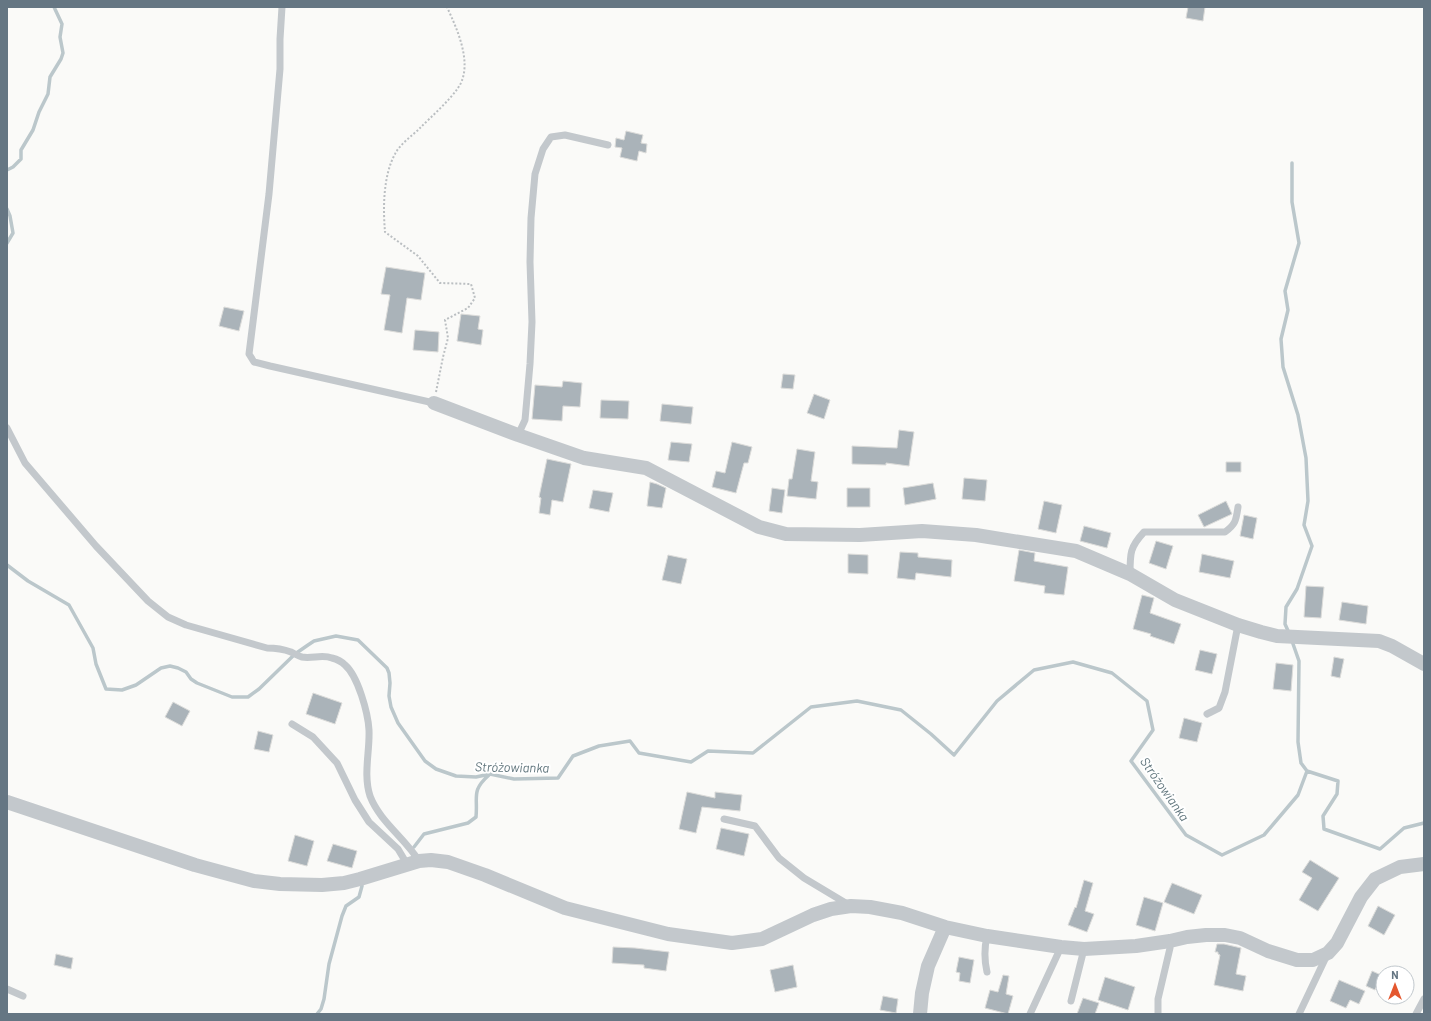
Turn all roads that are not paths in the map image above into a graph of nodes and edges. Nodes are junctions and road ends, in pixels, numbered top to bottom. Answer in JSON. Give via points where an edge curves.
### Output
{"nodes":[{"id":1,"x":282,"y":7,"type":"edge"},
{"id":2,"x":608,"y":146,"type":"dead end"},
{"id":3,"x":434,"y":403,"type":"joint"},
{"id":4,"x":7,"y":428,"type":"edge"},
{"id":5,"x":518,"y":435,"type":"junction"},
{"id":6,"x":1238,"y":507,"type":"dead end"},
{"id":7,"x":1130,"y":574,"type":"junction"},
{"id":8,"x":1238,"y":625,"type":"junction"},
{"id":9,"x":1424,"y":664,"type":"edge"},
{"id":10,"x":1207,"y":714,"type":"dead end"},
{"id":11,"x":292,"y":724,"type":"dead end"},
{"id":12,"x":7,"y":802,"type":"edge"},
{"id":13,"x":724,"y":819,"type":"dead end"},
{"id":14,"x":413,"y":862,"type":"junction"},
{"id":15,"x":1424,"y":864,"type":"edge"},
{"id":16,"x":851,"y":906,"type":"junction"},
{"id":17,"x":945,"y":927,"type":"junction"},
{"id":18,"x":987,"y":936,"type":"junction"},
{"id":19,"x":1170,"y":941,"type":"junction"},
{"id":20,"x":1061,"y":947,"type":"junction"},
{"id":21,"x":1084,"y":949,"type":"junction"},
{"id":22,"x":1328,"y":953,"type":"junction"},
{"id":23,"x":987,"y":972,"type":"dead end"},
{"id":24,"x":7,"y":989,"type":"edge"},
{"id":25,"x":23,"y":996,"type":"dead end"},
{"id":26,"x":1424,"y":999,"type":"edge"},
{"id":27,"x":1071,"y":1001,"type":"dead end"},
{"id":28,"x":920,"y":1014,"type":"edge"},
{"id":29,"x":1030,"y":1014,"type":"edge"},
{"id":30,"x":1158,"y":1014,"type":"edge"},
{"id":31,"x":1299,"y":1014,"type":"edge"},
{"id":32,"x":1416,"y":1014,"type":"edge"}],
"edges":[{"from":1,"to":3,"type":"lane","via":[[280,69],[269,194],[249,354],[254,362]]},
{"from":2,"to":5,"type":"lane","via":[[565,135],[552,137],[542,150],[535,174],[531,218],[530,364],[525,420]]},
{"from":3,"to":5,"type":"street"},
{"from":4,"to":14,"type":"lane","via":[[25,463],[46,489],[148,601],[168,617],[186,625],[267,648],[280,648],[300,657],[331,657],[345,665],[357,682],[369,729],[366,769],[370,795],[381,816],[414,853]]},
{"from":5,"to":7,"type":"street","via":[[584,458],[646,468],[759,527],[786,534],[860,535],[922,531],[976,535],[1076,551]]},
{"from":6,"to":7,"type":"lane","via":[[1233,526],[1225,532],[1144,532],[1135,542],[1130,556]]},
{"from":7,"to":8,"type":"street","via":[[1175,600]]},
{"from":8,"to":9,"type":"street","via":[[1282,637],[1379,642],[1392,646]]},
{"from":8,"to":10,"type":"lane","via":[[1225,692],[1219,708]]},
{"from":11,"to":14,"type":"lane","via":[[313,737],[337,763],[369,822]]},
{"from":12,"to":14,"type":"street","via":[[195,865],[254,882],[322,885],[344,883]]},
{"from":13,"to":16,"type":"lane","via":[[755,826],[779,858],[804,878]]},
{"from":14,"to":16,"type":"street","via":[[448,862],[565,908],[668,934],[732,943],[762,938],[813,915]]},
{"from":15,"to":22,"type":"street","via":[[1400,866],[1375,879],[1361,897],[1337,942]]},
{"from":16,"to":17,"type":"street","via":[[902,913]]},
{"from":17,"to":18,"type":"street"},
{"from":17,"to":28,"type":"street","via":[[928,966]]},
{"from":18,"to":20,"type":"street"},
{"from":18,"to":23,"type":"lane","via":[[984,959]]},
{"from":19,"to":21,"type":"street"},
{"from":19,"to":22,"type":"street","via":[[1206,934],[1225,935],[1240,938],[1268,951],[1297,960],[1313,960]]},
{"from":19,"to":30,"type":"lane","via":[[1158,999]]},
{"from":20,"to":21,"type":"street"},
{"from":20,"to":29,"type":"lane"},
{"from":21,"to":27,"type":"lane"},
{"from":22,"to":31,"type":"lane"},
{"from":24,"to":25,"type":"lane"},
{"from":26,"to":32,"type":"lane"}]}
